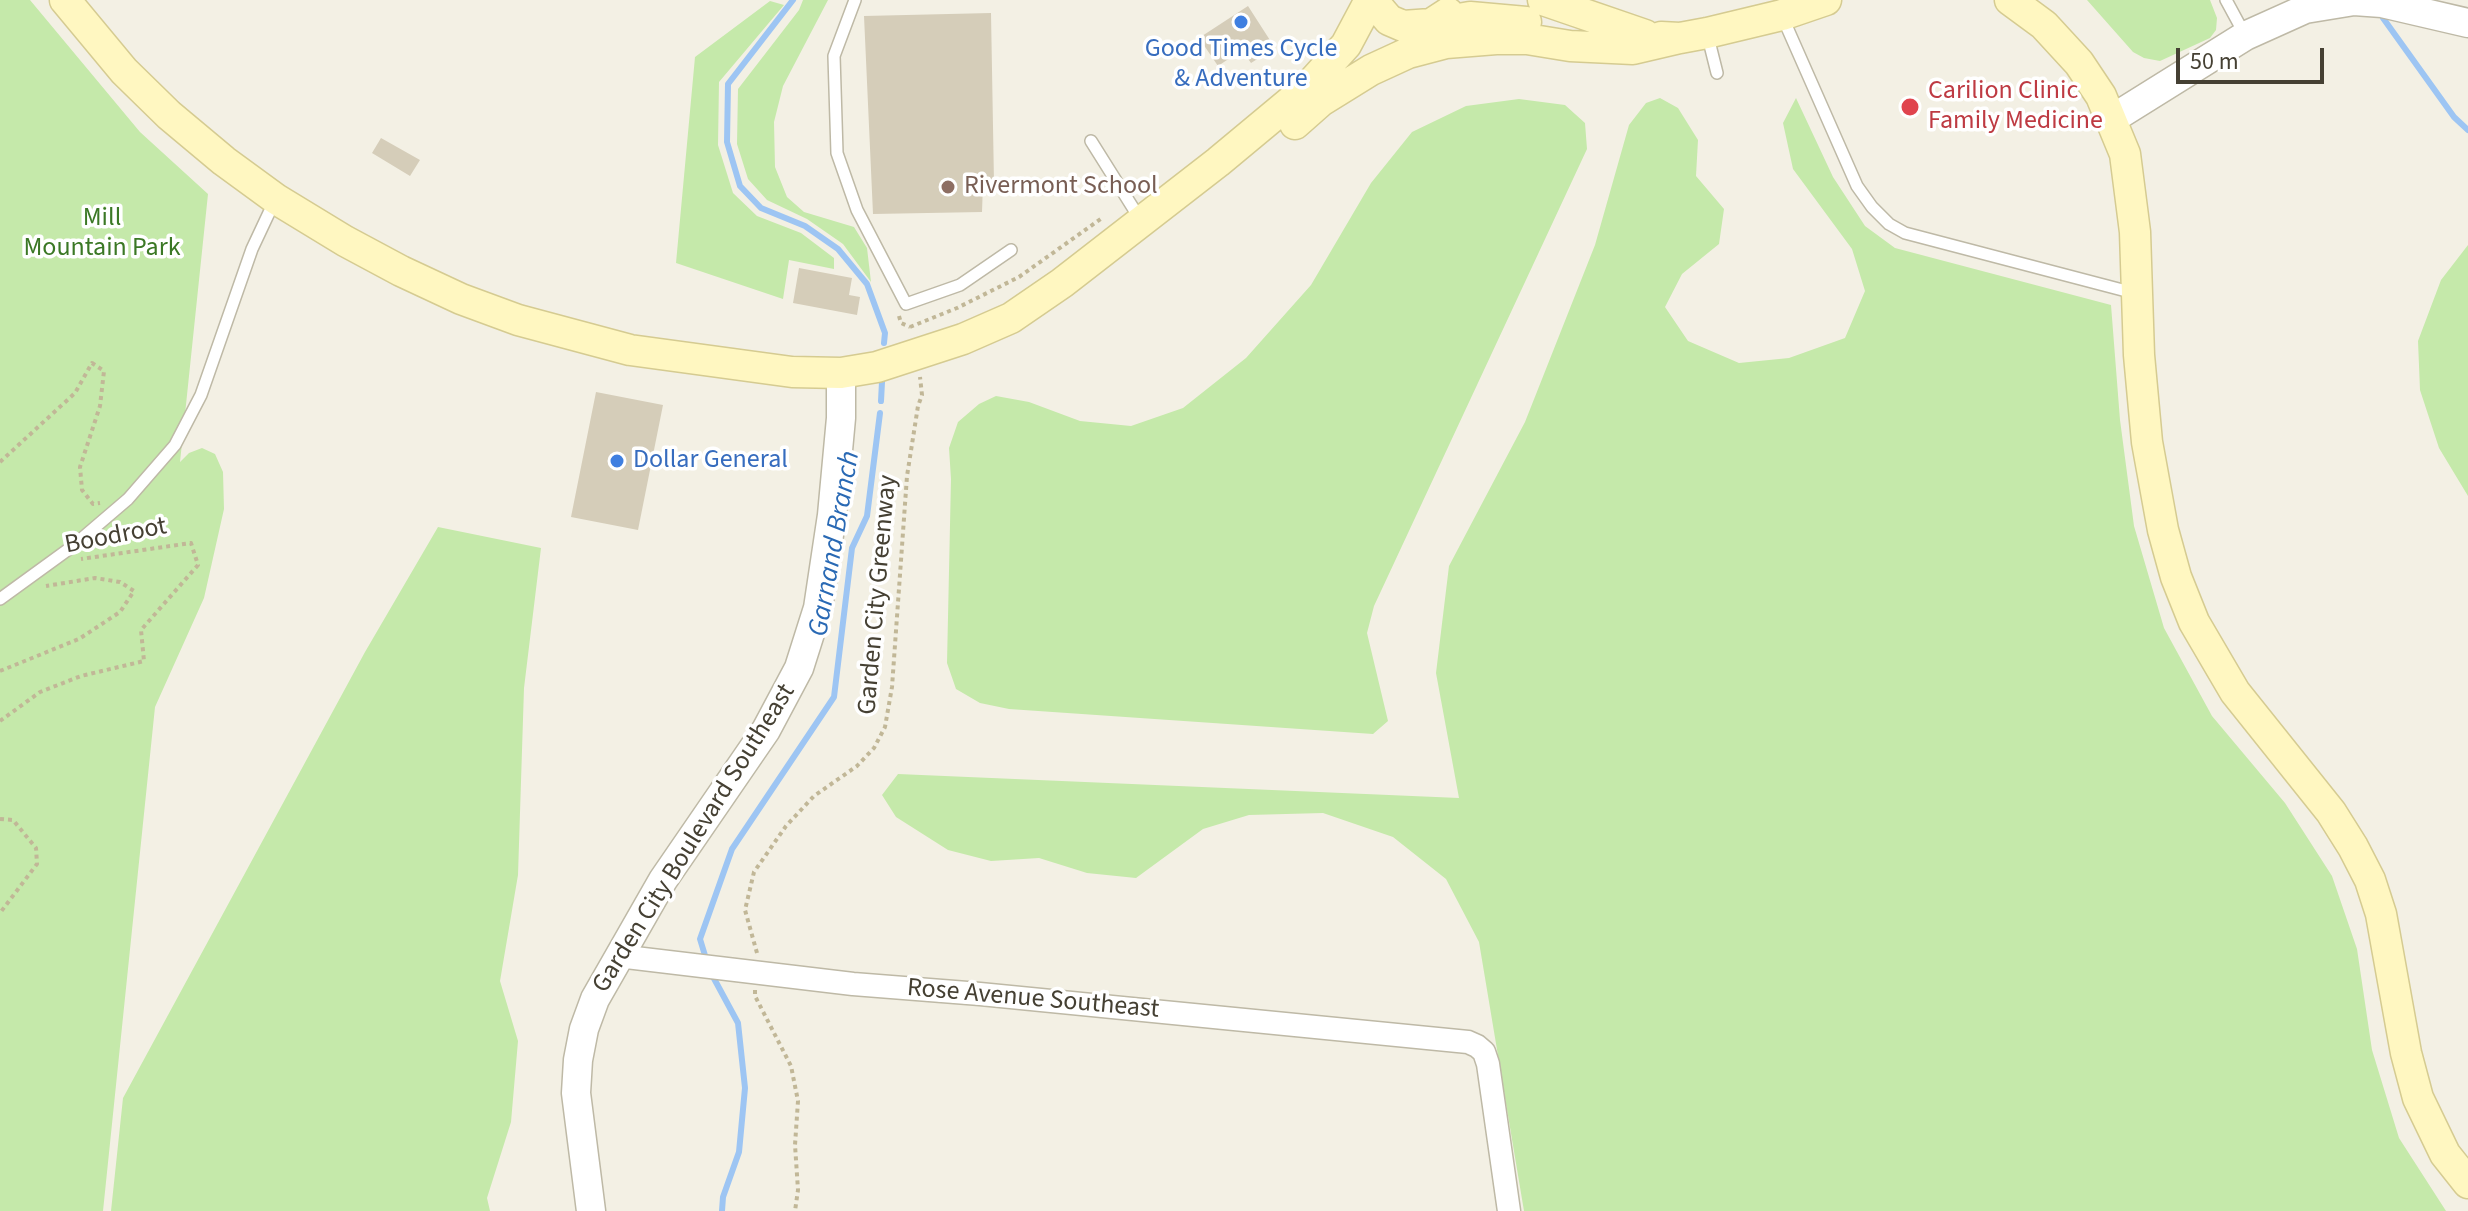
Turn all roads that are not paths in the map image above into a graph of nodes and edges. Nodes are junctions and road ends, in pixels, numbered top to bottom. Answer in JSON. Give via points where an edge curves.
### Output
{"nodes":[{"id":1,"x":65,"y":0,"type":"edge"},
{"id":2,"x":855,"y":0,"type":"edge"},
{"id":3,"x":1371,"y":0,"type":"edge"},
{"id":4,"x":1457,"y":0,"type":"edge"},
{"id":5,"x":1497,"y":0,"type":"edge"},
{"id":6,"x":1826,"y":0,"type":"edge"},
{"id":7,"x":2010,"y":0,"type":"edge"},
{"id":8,"x":2226,"y":0,"type":"edge"},
{"id":9,"x":1543,"y":12,"type":"edge"},
{"id":10,"x":1782,"y":15,"type":"junction"},
{"id":11,"x":2468,"y":23,"type":"edge"},
{"id":12,"x":1424,"y":26,"type":"junction"},
{"id":13,"x":1694,"y":35,"type":"junction"},
{"id":14,"x":2245,"y":36,"type":"junction"},
{"id":15,"x":1717,"y":73,"type":"dead end"},
{"id":16,"x":1307,"y":88,"type":"junction"},
{"id":17,"x":2112,"y":119,"type":"junction"},
{"id":18,"x":1091,"y":141,"type":"dead end"},
{"id":19,"x":1218,"y":162,"type":"junction"},
{"id":20,"x":276,"y":199,"type":"junction"},
{"id":21,"x":1135,"y":210,"type":"junction"},
{"id":22,"x":1011,"y":250,"type":"dead end"},
{"id":23,"x":2136,"y":294,"type":"junction"},
{"id":24,"x":841,"y":373,"type":"junction"},
{"id":25,"x":0,"y":599,"type":"edge"},
{"id":26,"x":618,"y":956,"type":"junction"},
{"id":27,"x":2468,"y":1183,"type":"edge"},
{"id":28,"x":591,"y":1211,"type":"edge"},
{"id":29,"x":1509,"y":1211,"type":"edge"}],
"edges":[{"from":1,"to":20,"type":"main road","via":[[169,115]]},
{"from":2,"to":22,"type":"lane","via":[[834,56],[837,153],[857,210],[906,304],[960,285]]},
{"from":3,"to":12,"type":"main road","via":[[1389,20]]},
{"from":3,"to":16,"type":"main road","via":[[1346,45]]},
{"from":4,"to":12,"type":"main road","via":[[1449,13]]},
{"from":5,"to":9,"type":"main road"},
{"from":6,"to":10,"type":"main road"},
{"from":7,"to":17,"type":"main road","via":[[2044,25],[2079,63]]},
{"from":8,"to":14,"type":"lane"},
{"from":9,"to":12,"type":"main road"},
{"from":9,"to":13,"type":"main road","via":[[1645,35]]},
{"from":10,"to":13,"type":"main road"},
{"from":10,"to":23,"type":"lane","via":[[1857,186],[1889,224],[1905,233]]},
{"from":11,"to":14,"type":"street","via":[[2354,1],[2305,9]]},
{"from":12,"to":16,"type":"main road","via":[[1374,45]]},
{"from":13,"to":15,"type":"lane"},
{"from":13,"to":19,"type":"main road","via":[[1633,49],[1496,39],[1421,49],[1371,70],[1321,101],[1277,138]]},
{"from":14,"to":17,"type":"street"},
{"from":16,"to":19,"type":"main road"},
{"from":17,"to":23,"type":"main road","via":[[2132,193]]},
{"from":18,"to":21,"type":"lane"},
{"from":19,"to":21,"type":"main road"},
{"from":20,"to":24,"type":"main road","via":[[401,271],[531,324],[630,350],[792,372]]},
{"from":20,"to":25,"type":"lane","via":[[252,249],[201,395],[175,445],[128,499]]},
{"from":21,"to":24,"type":"main road","via":[[1062,283],[1011,318],[916,356]]},
{"from":23,"to":27,"type":"main road","via":[[2147,442],[2176,577],[2226,679],[2331,812],[2370,880],[2418,1098],[2445,1154]]},
{"from":24,"to":26,"type":"street","name":"Garden City Boulevard Southeast","via":[[832,515],[818,608],[799,668],[766,730]]},
{"from":26,"to":28,"type":"street","name":"Garden City Boulevard Southeast","via":[[595,999],[578,1060],[578,1116]]},
{"from":26,"to":29,"type":"street","name":"Rose Avenue Southeast","via":[[853,984],[1468,1042],[1484,1052]]}]}
